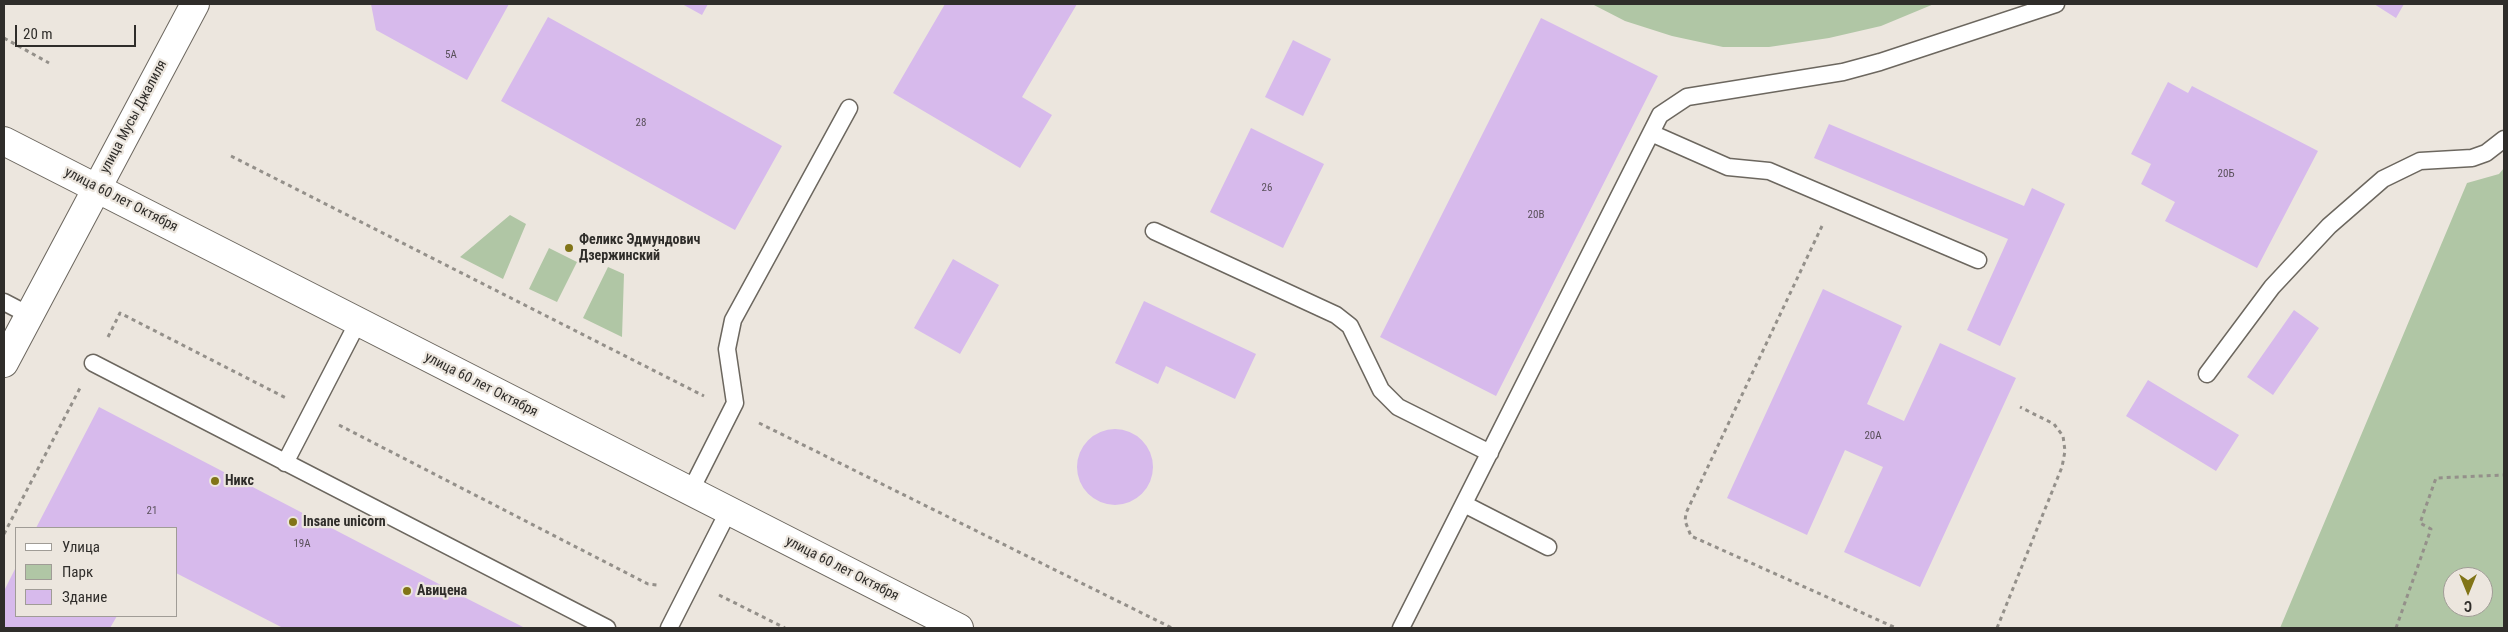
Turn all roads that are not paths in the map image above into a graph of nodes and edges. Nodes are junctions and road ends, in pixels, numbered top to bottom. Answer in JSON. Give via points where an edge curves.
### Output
{"nodes":[{"id":1,"x":195,"y":4,"type":"edge"},
{"id":2,"x":2056,"y":4,"type":"edge"},
{"id":3,"x":849,"y":108,"type":"dead end"},
{"id":4,"x":1651,"y":133,"type":"junction"},
{"id":5,"x":2504,"y":139,"type":"edge"},
{"id":6,"x":4,"y":141,"type":"edge"},
{"id":7,"x":96,"y":188,"type":"junction"},
{"id":8,"x":1154,"y":231,"type":"dead end"},
{"id":9,"x":1978,"y":260,"type":"dead end"},
{"id":10,"x":4,"y":302,"type":"edge"},
{"id":11,"x":29,"y":315,"type":"junction"},
{"id":12,"x":358,"y":322,"type":"junction"},
{"id":13,"x":4,"y":363,"type":"edge"},
{"id":14,"x":93,"y":364,"type":"road end"},
{"id":15,"x":2207,"y":374,"type":"dead end"},
{"id":16,"x":1490,"y":453,"type":"junction"},
{"id":17,"x":285,"y":463,"type":"junction"},
{"id":18,"x":690,"y":492,"type":"junction"},
{"id":19,"x":1464,"y":504,"type":"junction"},
{"id":20,"x":729,"y":510,"type":"junction"},
{"id":21,"x":1548,"y":547,"type":"dead end"},
{"id":22,"x":607,"y":628,"type":"edge"},
{"id":23,"x":669,"y":628,"type":"edge"},
{"id":24,"x":959,"y":628,"type":"edge"},
{"id":25,"x":1401,"y":628,"type":"edge"}],
"edges":[{"from":1,"to":7,"type":"main road","name":"улица Мусы Джалиля"},
{"from":2,"to":4,"type":"lane","via":[[1843,72],[1687,97],[1660,115]]},
{"from":3,"to":18,"type":"lane","via":[[733,320],[727,349],[736,403]]},
{"from":4,"to":9,"type":"lane","via":[[1728,167],[1770,171]]},
{"from":4,"to":16,"type":"lane"},
{"from":5,"to":15,"type":"lane","via":[[2486,153],[2472,158],[2420,160],[2383,179],[2329,226],[2272,287]]},
{"from":6,"to":7,"type":"main road","name":"улица 60 лет Октября"},
{"from":7,"to":11,"type":"main road","name":"улица Мусы Джалиля"},
{"from":7,"to":12,"type":"main road","name":"улица 60 лет Октября"},
{"from":8,"to":16,"type":"lane","via":[[1336,315],[1350,326],[1381,390],[1398,407]]},
{"from":10,"to":11,"type":"lane"},
{"from":11,"to":13,"type":"main road","name":"улица Мусы Джалиля"},
{"from":12,"to":17,"type":"lane"},
{"from":12,"to":18,"type":"main road","name":"улица 60 лет Октября"},
{"from":14,"to":17,"type":"lane"},
{"from":16,"to":19,"type":"lane"},
{"from":17,"to":22,"type":"lane"},
{"from":18,"to":20,"type":"main road","name":"улица 60 лет Октября"},
{"from":19,"to":21,"type":"lane"},
{"from":19,"to":25,"type":"lane"},
{"from":20,"to":23,"type":"lane"},
{"from":20,"to":24,"type":"main road","name":"улица 60 лет Октября"}]}
